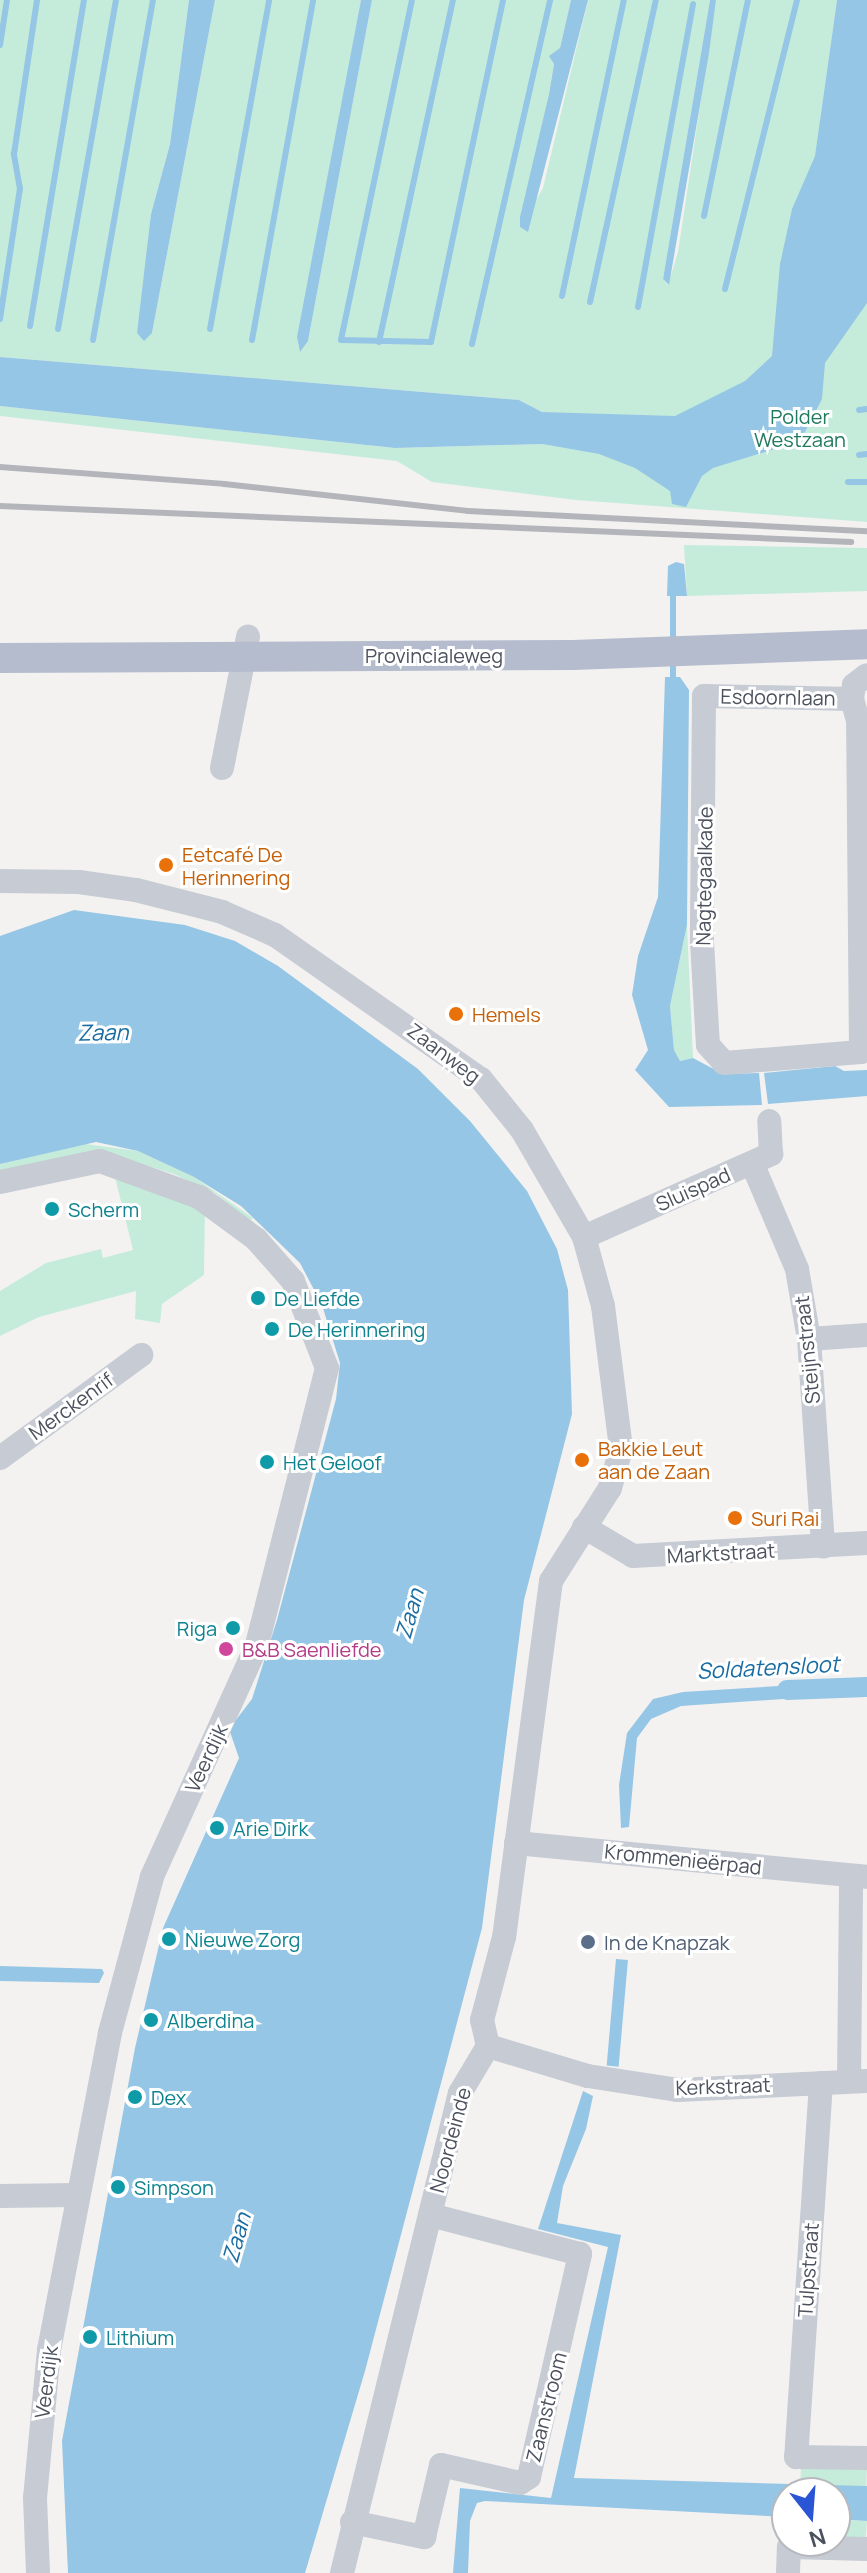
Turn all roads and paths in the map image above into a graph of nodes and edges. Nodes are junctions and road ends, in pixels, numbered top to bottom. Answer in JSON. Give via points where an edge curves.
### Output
{"nodes":[{"id":1,"x":867,"y":629,"type":"edge"},
{"id":2,"x":0,"y":637,"type":"edge"},
{"id":3,"x":673,"y":642,"type":"junction"},
{"id":4,"x":867,"y":644,"type":"edge"},
{"id":5,"x":246,"y":647,"type":"junction"},
{"id":6,"x":0,"y":658,"type":"edge"},
{"id":7,"x":858,"y":686,"type":"edge"},
{"id":8,"x":704,"y":696,"type":"joint"},
{"id":9,"x":222,"y":768,"type":"dead end"},
{"id":10,"x":0,"y":881,"type":"edge"},
{"id":11,"x":863,"y":909,"type":"edge"},
{"id":12,"x":769,"y":1121,"type":"dead end"},
{"id":13,"x":752,"y":1163,"type":"junction"},
{"id":14,"x":0,"y":1182,"type":"edge"},
{"id":15,"x":584,"y":1237,"type":"junction"},
{"id":16,"x":867,"y":1335,"type":"edge"},
{"id":17,"x":809,"y":1339,"type":"junction"},
{"id":18,"x":141,"y":1355,"type":"dead end"},
{"id":19,"x":0,"y":1458,"type":"edge"},
{"id":20,"x":584,"y":1527,"type":"junction"},
{"id":21,"x":867,"y":1543,"type":"edge"},
{"id":22,"x":823,"y":1547,"type":"junction"},
{"id":23,"x":516,"y":1843,"type":"junction"},
{"id":24,"x":859,"y":1877,"type":"edge"},
{"id":25,"x":488,"y":2046,"type":"junction"},
{"id":26,"x":858,"y":2081,"type":"edge"},
{"id":27,"x":821,"y":2083,"type":"junction"},
{"id":28,"x":76,"y":2195,"type":"junction"},
{"id":29,"x":0,"y":2196,"type":"edge"},
{"id":30,"x":430,"y":2215,"type":"junction"},
{"id":31,"x":867,"y":2458,"type":"edge"},
{"id":32,"x":352,"y":2522,"type":"junction"},
{"id":33,"x":867,"y":2549,"type":"edge"},
{"id":34,"x":38,"y":2573,"type":"edge"},
{"id":35,"x":342,"y":2573,"type":"edge"},
{"id":36,"x":788,"y":2573,"type":"edge"}],
"edges":[{"from":1,"to":3,"type":"main road","name":"Provincialeweg"},
{"from":2,"to":5,"type":"main road","name":"Provincialeweg"},
{"from":3,"to":4,"type":"main road","name":"Provincialeweg"},
{"from":3,"to":5,"type":"main road","name":"Provincialeweg"},
{"from":5,"to":6,"type":"main road","name":"Provincialeweg"},
{"from":5,"to":9,"type":"street"},
{"from":7,"to":8,"type":"street","name":"Esdoornlaan"},
{"from":7,"to":11,"type":"street"},
{"from":8,"to":11,"type":"street","name":"Nagtegaalkade","via":[[702,942],[713,1055],[724,1063],[861,1052]]},
{"from":10,"to":15,"type":"street","name":"Zaanweg","via":[[79,882],[136,890],[222,912],[275,935],[481,1079],[530,1141]]},
{"from":12,"to":13,"type":"street","name":"Sluispad","via":[[771,1154]]},
{"from":13,"to":15,"type":"street","name":"Sluispad"},
{"from":13,"to":17,"type":"street","name":"Steijnstraat","via":[[797,1269]]},
{"from":14,"to":28,"type":"street","name":"Veerdijk","via":[[100,1161],[180,1188],[238,1224],[280,1263],[319,1338],[326,1382],[257,1645],[152,1877],[122,1984]]},
{"from":15,"to":20,"type":"street","name":"Zaanweg","via":[[603,1306],[621,1449],[610,1488]]},
{"from":16,"to":17,"type":"street"},
{"from":17,"to":22,"type":"street","name":"Steijnstraat"},
{"from":18,"to":19,"type":"street","name":"Merckenrif"},
{"from":20,"to":22,"type":"street","name":"Marktstraat","via":[[633,1556]]},
{"from":20,"to":23,"type":"street","via":[[551,1581]]},
{"from":21,"to":22,"type":"street","name":"Marktstraat"},
{"from":23,"to":24,"type":"street","name":"Krommenieërpad"},
{"from":23,"to":25,"type":"street","via":[[504,1937],[482,2020]]},
{"from":24,"to":26,"type":"street","name":"Krommenieërpad"},
{"from":25,"to":27,"type":"street","name":"Kerkstraat","via":[[588,2076],[677,2090]]},
{"from":25,"to":30,"type":"street","name":"Noordeinde","via":[[460,2093]]},
{"from":26,"to":27,"type":"street","name":"Kerkstraat"},
{"from":27,"to":31,"type":"street","name":"Tulpstraat","via":[[796,2457]]},
{"from":28,"to":29,"type":"street"},
{"from":28,"to":34,"type":"street","name":"Veerdijk","via":[[42,2406],[35,2498]]},
{"from":30,"to":32,"type":"street","name":"Noordeinde"},
{"from":30,"to":32,"type":"street","name":"Zaanstroom","via":[[574,2249],[582,2259],[526,2481],[441,2465],[424,2537]]},
{"from":32,"to":35,"type":"street","name":"Noordeinde"},
{"from":33,"to":36,"type":"street","via":[[789,2547]]}]}
